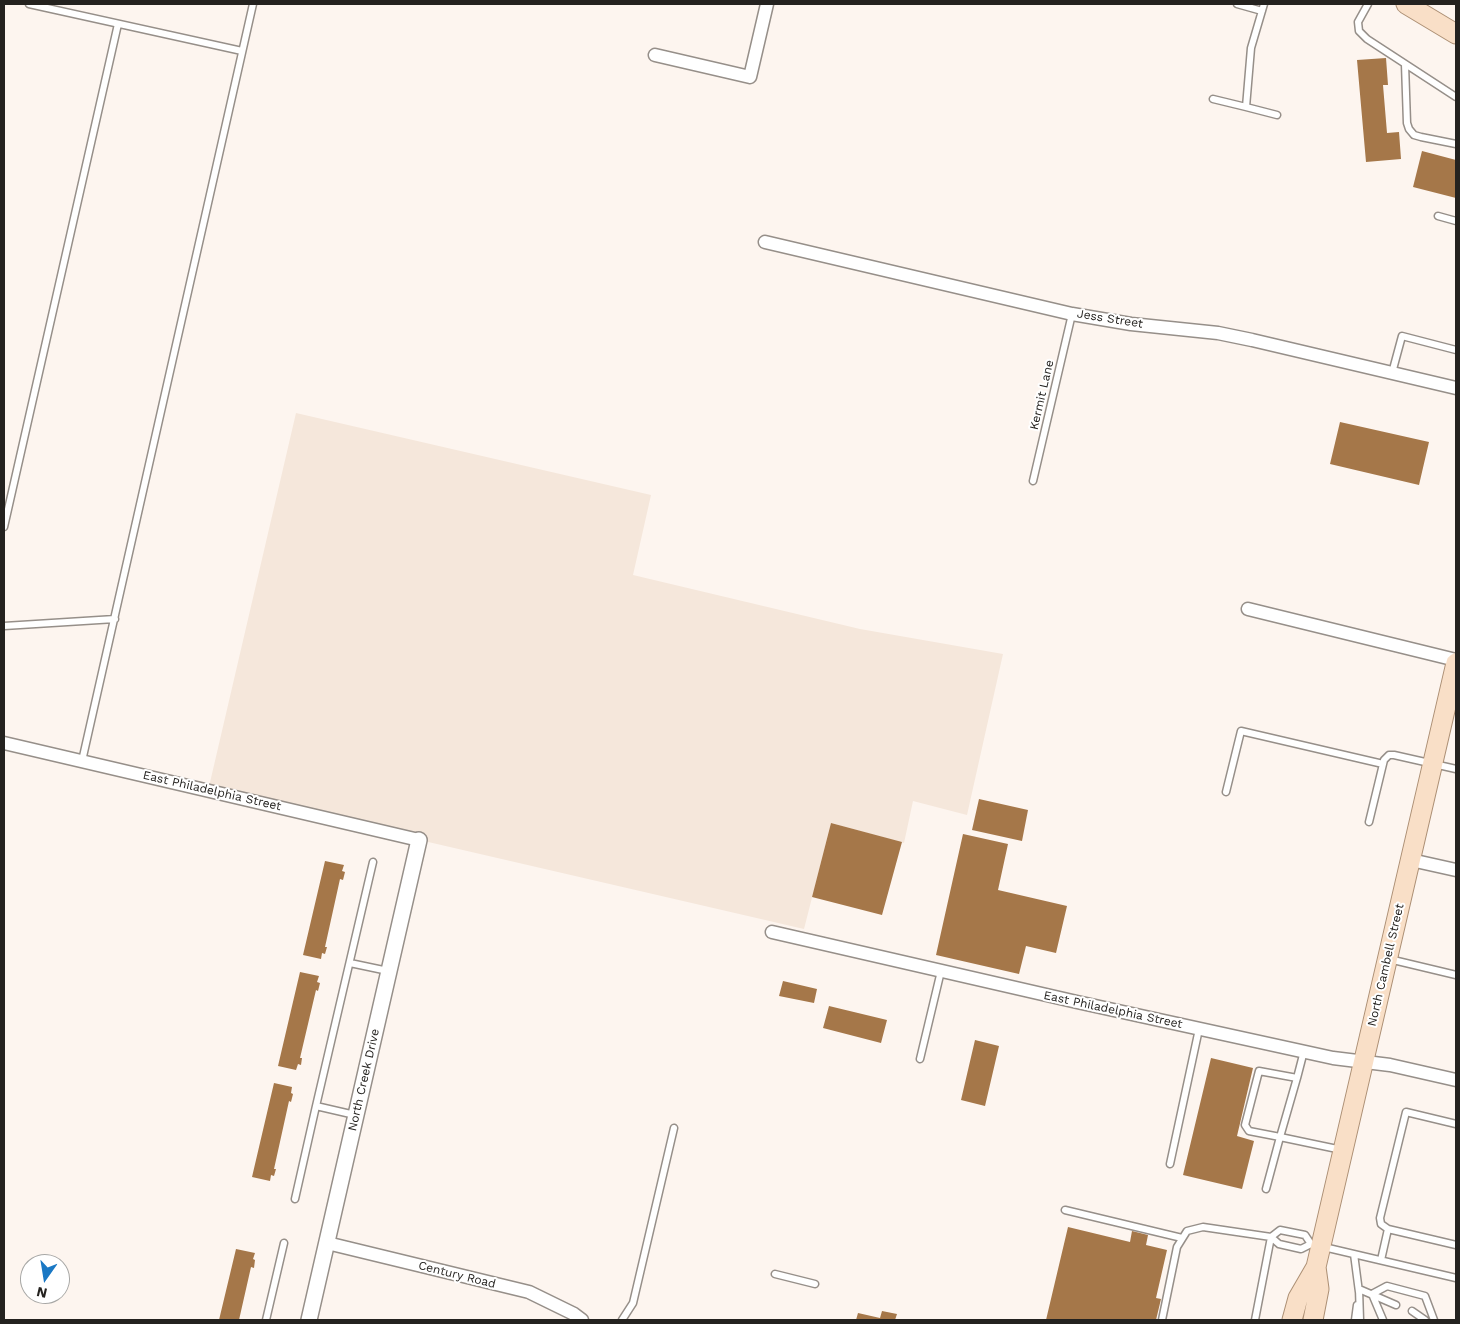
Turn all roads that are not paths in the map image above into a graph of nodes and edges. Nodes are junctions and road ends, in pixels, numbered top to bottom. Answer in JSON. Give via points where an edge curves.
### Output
{"nodes":[{"id":1,"x":29,"y":4,"type":"edge"},
{"id":2,"x":253,"y":4,"type":"edge"},
{"id":3,"x":767,"y":4,"type":"edge"},
{"id":4,"x":1237,"y":4,"type":"edge"},
{"id":5,"x":1368,"y":4,"type":"edge"},
{"id":6,"x":1406,"y":4,"type":"edge"},
{"id":7,"x":1263,"y":7,"type":"edge"},
{"id":8,"x":118,"y":24,"type":"junction"},
{"id":9,"x":1456,"y":34,"type":"edge"},
{"id":10,"x":242,"y":51,"type":"junction"},
{"id":11,"x":655,"y":55,"type":"dead end"},
{"id":12,"x":1405,"y":64,"type":"junction"},
{"id":13,"x":1456,"y":97,"type":"edge"},
{"id":14,"x":1212,"y":100,"type":"dead end"},
{"id":15,"x":1246,"y":107,"type":"junction"},
{"id":16,"x":1277,"y":114,"type":"dead end"},
{"id":17,"x":1456,"y":144,"type":"edge"},
{"id":18,"x":1438,"y":216,"type":"dead end"},
{"id":19,"x":1456,"y":221,"type":"edge"},
{"id":20,"x":765,"y":242,"type":"dead end"},
{"id":21,"x":1072,"y":314,"type":"junction"},
{"id":22,"x":1456,"y":350,"type":"edge"},
{"id":23,"x":1392,"y":373,"type":"junction"},
{"id":24,"x":1456,"y":388,"type":"edge"},
{"id":25,"x":1033,"y":481,"type":"dead end"},
{"id":26,"x":4,"y":527,"type":"edge"},
{"id":27,"x":1248,"y":609,"type":"dead end"},
{"id":28,"x":115,"y":620,"type":"junction"},
{"id":29,"x":4,"y":626,"type":"edge"},
{"id":30,"x":1456,"y":661,"type":"edge"},
{"id":31,"x":1452,"y":697,"type":"edge"},
{"id":32,"x":4,"y":743,"type":"edge"},
{"id":33,"x":82,"y":761,"type":"junction"},
{"id":34,"x":1383,"y":764,"type":"junction"},
{"id":35,"x":1433,"y":764,"type":"junction"},
{"id":36,"x":1456,"y":769,"type":"edge"},
{"id":37,"x":1226,"y":792,"type":"dead end"},
{"id":38,"x":1369,"y":822,"type":"dead end"},
{"id":39,"x":419,"y":840,"type":"joint"},
{"id":40,"x":1411,"y":860,"type":"junction"},
{"id":41,"x":373,"y":862,"type":"dead end"},
{"id":42,"x":1456,"y":870,"type":"edge"},
{"id":43,"x":772,"y":932,"type":"dead end"},
{"id":44,"x":1387,"y":959,"type":"junction"},
{"id":45,"x":350,"y":963,"type":"junction"},
{"id":46,"x":941,"y":971,"type":"junction"},
{"id":47,"x":389,"y":972,"type":"junction"},
{"id":48,"x":1456,"y":975,"type":"edge"},
{"id":49,"x":1199,"y":1029,"type":"junction"},
{"id":50,"x":1304,"y":1051,"type":"junction"},
{"id":51,"x":920,"y":1059,"type":"dead end"},
{"id":52,"x":1364,"y":1062,"type":"junction"},
{"id":53,"x":1297,"y":1078,"type":"junction"},
{"id":54,"x":1456,"y":1080,"type":"edge"},
{"id":55,"x":316,"y":1106,"type":"junction"},
{"id":56,"x":356,"y":1115,"type":"junction"},
{"id":57,"x":1456,"y":1124,"type":"edge"},
{"id":58,"x":674,"y":1128,"type":"dead end"},
{"id":59,"x":1280,"y":1137,"type":"junction"},
{"id":60,"x":1343,"y":1150,"type":"junction"},
{"id":61,"x":1170,"y":1164,"type":"dead end"},
{"id":62,"x":1266,"y":1189,"type":"dead end"},
{"id":63,"x":295,"y":1199,"type":"dead end"},
{"id":64,"x":1065,"y":1210,"type":"dead end"},
{"id":65,"x":1388,"y":1228,"type":"junction"},
{"id":66,"x":1271,"y":1237,"type":"junction"},
{"id":67,"x":1182,"y":1238,"type":"junction"},
{"id":68,"x":284,"y":1243,"type":"dead end"},
{"id":69,"x":327,"y":1243,"type":"junction"},
{"id":70,"x":1316,"y":1245,"type":"junction"},
{"id":71,"x":1456,"y":1245,"type":"edge"},
{"id":72,"x":1354,"y":1254,"type":"junction"},
{"id":73,"x":1381,"y":1260,"type":"junction"},
{"id":74,"x":1316,"y":1267,"type":"junction"},
{"id":75,"x":776,"y":1274,"type":"dead end"},
{"id":76,"x":1456,"y":1278,"type":"edge"},
{"id":77,"x":815,"y":1284,"type":"dead end"},
{"id":78,"x":1359,"y":1289,"type":"junction"},
{"id":79,"x":1372,"y":1294,"type":"junction"},
{"id":80,"x":1396,"y":1305,"type":"dead end"},
{"id":81,"x":1412,"y":1311,"type":"dead end"},
{"id":82,"x":1292,"y":1316,"type":"edge"},
{"id":83,"x":266,"y":1320,"type":"edge"},
{"id":84,"x":309,"y":1320,"type":"edge"},
{"id":85,"x":582,"y":1320,"type":"edge"},
{"id":86,"x":622,"y":1320,"type":"edge"},
{"id":87,"x":1162,"y":1320,"type":"edge"},
{"id":88,"x":1255,"y":1320,"type":"edge"},
{"id":89,"x":1313,"y":1320,"type":"edge"},
{"id":90,"x":1355,"y":1320,"type":"edge"},
{"id":91,"x":1360,"y":1320,"type":"edge"},
{"id":92,"x":1383,"y":1320,"type":"edge"},
{"id":93,"x":1425,"y":1320,"type":"edge"},
{"id":94,"x":1434,"y":1320,"type":"edge"}],
"edges":[{"from":1,"to":8,"type":"lane"},
{"from":2,"to":10,"type":"lane"},
{"from":3,"to":11,"type":"street","via":[[750,77]]},
{"from":4,"to":7,"type":"lane"},
{"from":5,"to":12,"type":"lane","via":[[1358,22],[1359,32]]},
{"from":6,"to":9,"type":"main road"},
{"from":7,"to":15,"type":"lane","via":[[1251,48]]},
{"from":8,"to":10,"type":"lane"},
{"from":8,"to":26,"type":"lane"},
{"from":10,"to":28,"type":"lane"},
{"from":12,"to":13,"type":"lane"},
{"from":12,"to":17,"type":"lane","via":[[1409,129],[1421,138]]},
{"from":14,"to":15,"type":"lane"},
{"from":15,"to":16,"type":"lane"},
{"from":18,"to":19,"type":"lane"},
{"from":20,"to":21,"type":"street","name":"Jess Street"},
{"from":21,"to":23,"type":"street","name":"Jess Street","via":[[1218,333]]},
{"from":21,"to":25,"type":"lane","name":"Kermit Lane"},
{"from":22,"to":23,"type":"lane","via":[[1402,336]]},
{"from":23,"to":24,"type":"street","name":"Jess Street"},
{"from":27,"to":30,"type":"street"},
{"from":28,"to":29,"type":"lane"},
{"from":28,"to":33,"type":"lane"},
{"from":30,"to":31,"type":"main road","name":"North Cambell Street"},
{"from":31,"to":35,"type":"main road","name":"North Cambell Street"},
{"from":32,"to":33,"type":"street","name":"East Philadelphia Street"},
{"from":33,"to":39,"type":"street","name":"East Philadelphia Street"},
{"from":34,"to":35,"type":"lane","via":[[1389,755],[1394,755]]},
{"from":34,"to":37,"type":"lane","via":[[1241,731]]},
{"from":34,"to":38,"type":"lane"},
{"from":35,"to":36,"type":"lane"},
{"from":35,"to":40,"type":"main road","name":"North Cambell Street"},
{"from":39,"to":47,"type":"street","name":"North Creek Drive"},
{"from":40,"to":42,"type":"street"},
{"from":40,"to":44,"type":"main road","name":"North Cambell Street"},
{"from":41,"to":45,"type":"lane"},
{"from":43,"to":46,"type":"street","name":"East Philadelphia Street"},
{"from":44,"to":48,"type":"lane"},
{"from":44,"to":52,"type":"main road","name":"North Cambell Street"},
{"from":45,"to":47,"type":"lane"},
{"from":45,"to":55,"type":"lane"},
{"from":46,"to":49,"type":"street","name":"East Philadelphia Street"},
{"from":46,"to":51,"type":"lane"},
{"from":47,"to":56,"type":"street","name":"North Creek Drive"},
{"from":49,"to":50,"type":"street","name":"East Philadelphia Street"},
{"from":49,"to":61,"type":"lane"},
{"from":50,"to":52,"type":"street","name":"East Philadelphia Street"},
{"from":50,"to":53,"type":"lane"},
{"from":52,"to":54,"type":"street","name":"East Philadelphia Street"},
{"from":52,"to":60,"type":"main road","name":"North Cambell Street"},
{"from":53,"to":59,"type":"lane"},
{"from":53,"to":59,"type":"lane","via":[[1259,1071],[1245,1125],[1249,1131]]},
{"from":55,"to":56,"type":"lane"},
{"from":55,"to":63,"type":"lane"},
{"from":56,"to":69,"type":"street","name":"North Creek Drive"},
{"from":57,"to":65,"type":"lane","via":[[1406,1112],[1380,1218],[1381,1224]]},
{"from":58,"to":86,"type":"lane","via":[[633,1303]]},
{"from":59,"to":60,"type":"lane"},
{"from":59,"to":62,"type":"lane"},
{"from":60,"to":70,"type":"main road","name":"North Cambell Street"},
{"from":64,"to":67,"type":"lane"},
{"from":65,"to":71,"type":"lane"},
{"from":65,"to":73,"type":"lane"},
{"from":66,"to":67,"type":"lane","via":[[1203,1227],[1187,1231]]},
{"from":66,"to":70,"type":"lane","via":[[1279,1244],[1301,1249]]},
{"from":66,"to":70,"type":"lane","via":[[1280,1230],[1305,1235]]},
{"from":66,"to":88,"type":"lane"},
{"from":67,"to":87,"type":"lane","via":[[1177,1247]]},
{"from":68,"to":83,"type":"lane"},
{"from":69,"to":84,"type":"street","name":"North Creek Drive"},
{"from":69,"to":85,"type":"street","name":"Century Road","via":[[529,1292]]},
{"from":70,"to":72,"type":"lane"},
{"from":70,"to":74,"type":"main road","name":"North Cambell Street"},
{"from":72,"to":73,"type":"lane"},
{"from":72,"to":78,"type":"lane"},
{"from":73,"to":76,"type":"lane"},
{"from":74,"to":82,"type":"main road","name":"North Cambell Street"},
{"from":74,"to":89,"type":"main road","name":"North Cambell Street","via":[[1319,1289]]},
{"from":75,"to":77,"type":"lane"},
{"from":78,"to":79,"type":"lane"},
{"from":78,"to":90,"type":"lane"},
{"from":78,"to":91,"type":"lane"},
{"from":79,"to":80,"type":"lane"},
{"from":79,"to":92,"type":"lane"},
{"from":79,"to":94,"type":"lane","via":[[1387,1286],[1425,1296]]},
{"from":81,"to":93,"type":"lane"}]}
